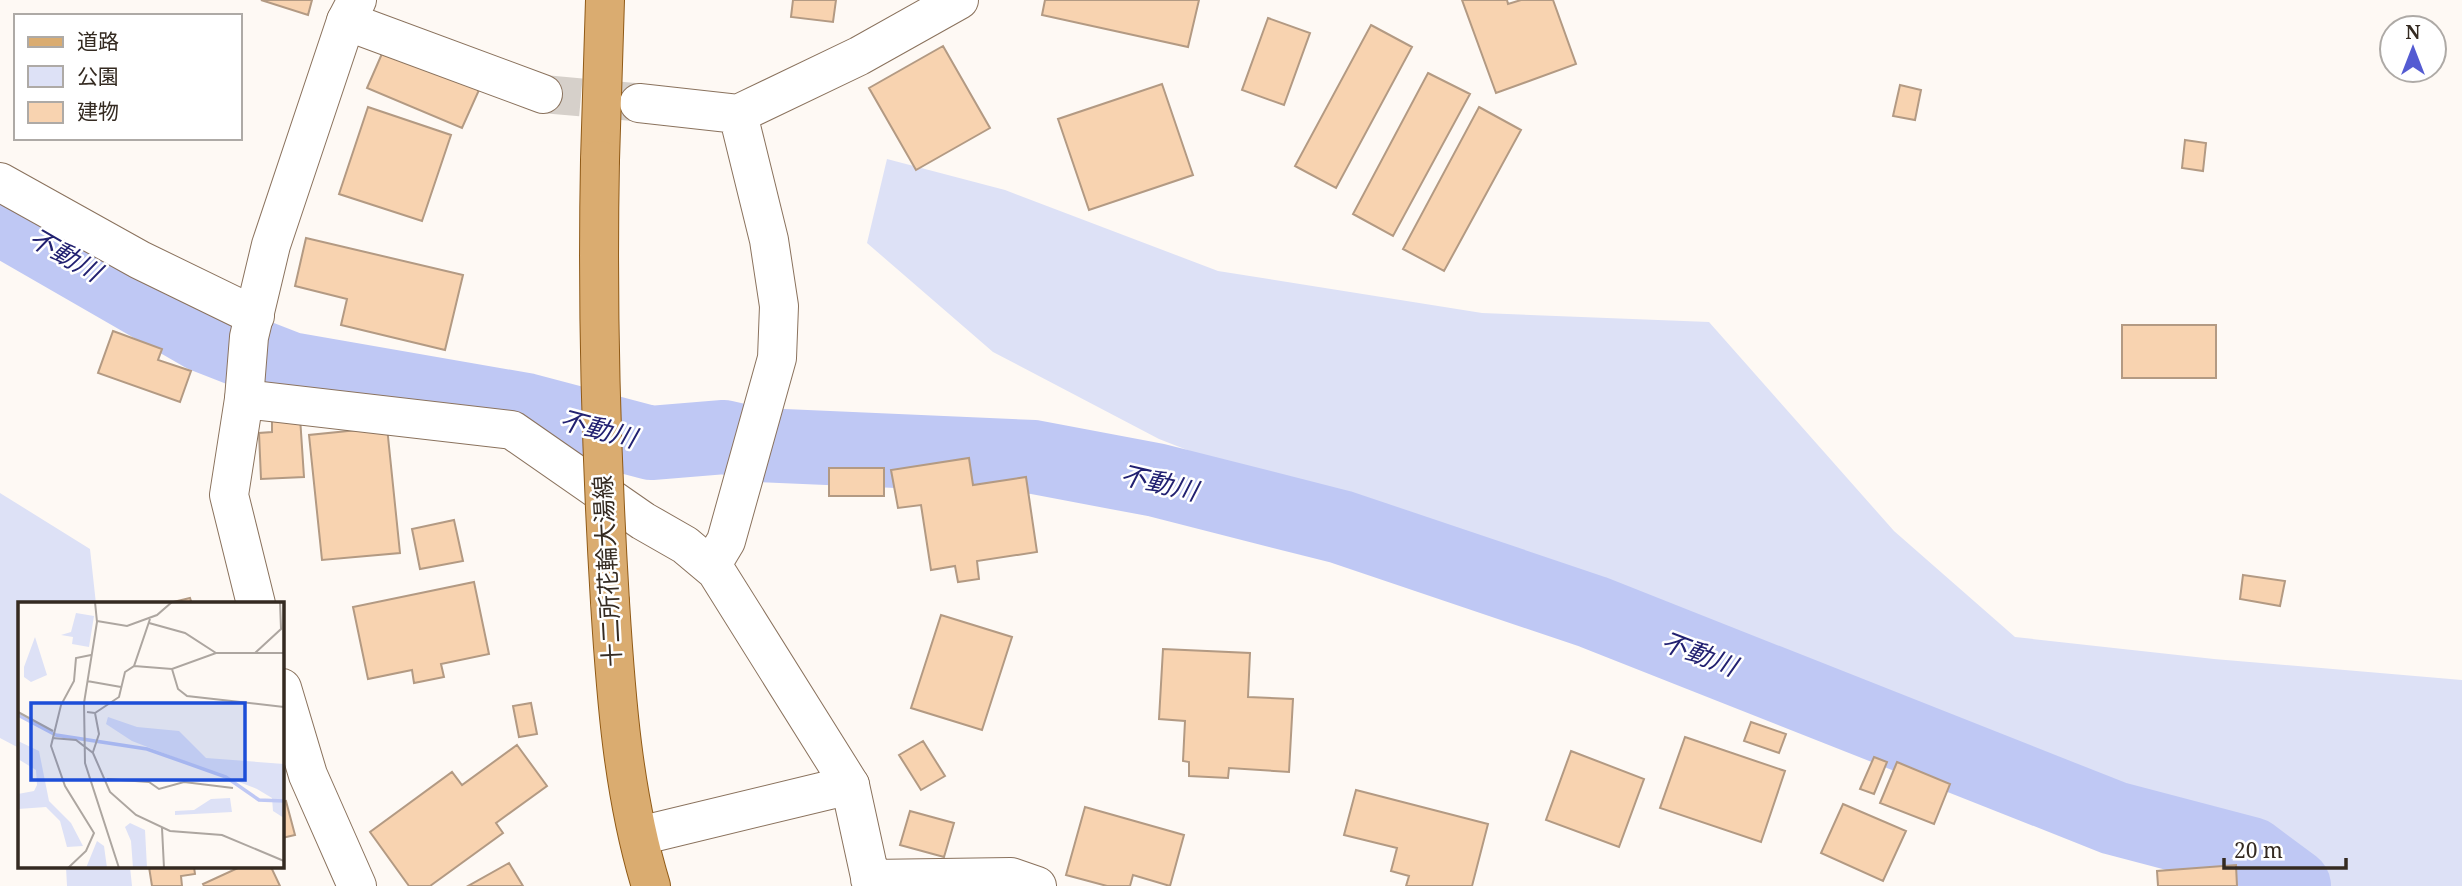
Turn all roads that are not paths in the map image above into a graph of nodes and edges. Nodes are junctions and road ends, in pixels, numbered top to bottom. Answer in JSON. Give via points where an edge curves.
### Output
{"nodes":[{"id":1,"x":605,"y":0,"type":"edge"},
{"id":2,"x":959,"y":0,"type":"edge"},
{"id":3,"x":352,"y":11,"type":"edge"},
{"id":4,"x":543,"y":94,"type":"tunnel mouth"},
{"id":5,"x":639,"y":103,"type":"tunnel mouth"},
{"id":6,"x":738,"y":114,"type":"junction"},
{"id":7,"x":0,"y":182,"type":"edge"},
{"id":8,"x":252,"y":326,"type":"junction"},
{"id":9,"x":245,"y":387,"type":"junction"},
{"id":10,"x":711,"y":566,"type":"junction"},
{"id":11,"x":256,"y":602,"type":"edge"},
{"id":12,"x":284,"y":695,"type":"edge"},
{"id":13,"x":850,"y":785,"type":"junction"},
{"id":14,"x":639,"y":836,"type":"junction"},
{"id":15,"x":871,"y":882,"type":"edge"},
{"id":16,"x":357,"y":886,"type":"edge"},
{"id":17,"x":651,"y":886,"type":"edge"},
{"id":18,"x":1037,"y":886,"type":"edge"}],
"edges":[{"from":1,"to":14,"type":"main road","name":"十二所花輪大湯線","bridge":true,"via":[[597,277],[601,448],[615,686],[626,777]]},
{"from":2,"to":6,"type":"street","via":[[859,56]]},
{"from":3,"to":4,"type":"street"},
{"from":3,"to":8,"type":"street","via":[[271,245]]},
{"from":5,"to":6,"type":"street"},
{"from":6,"to":10,"type":"street","via":[[769,240],[779,306],[777,358],[726,541]]},
{"from":7,"to":8,"type":"street"},
{"from":8,"to":9,"type":"street"},
{"from":9,"to":10,"type":"street","via":[[512,430]]},
{"from":9,"to":11,"type":"street","via":[[229,495]]},
{"from":10,"to":13,"type":"street"},
{"from":12,"to":16,"type":"street","via":[[308,775]]},
{"from":13,"to":14,"type":"street"},
{"from":13,"to":15,"type":"street"},
{"from":14,"to":17,"type":"main road","name":"十二所花輪大湯線"},
{"from":15,"to":18,"type":"street","via":[[1011,877]]}]}
